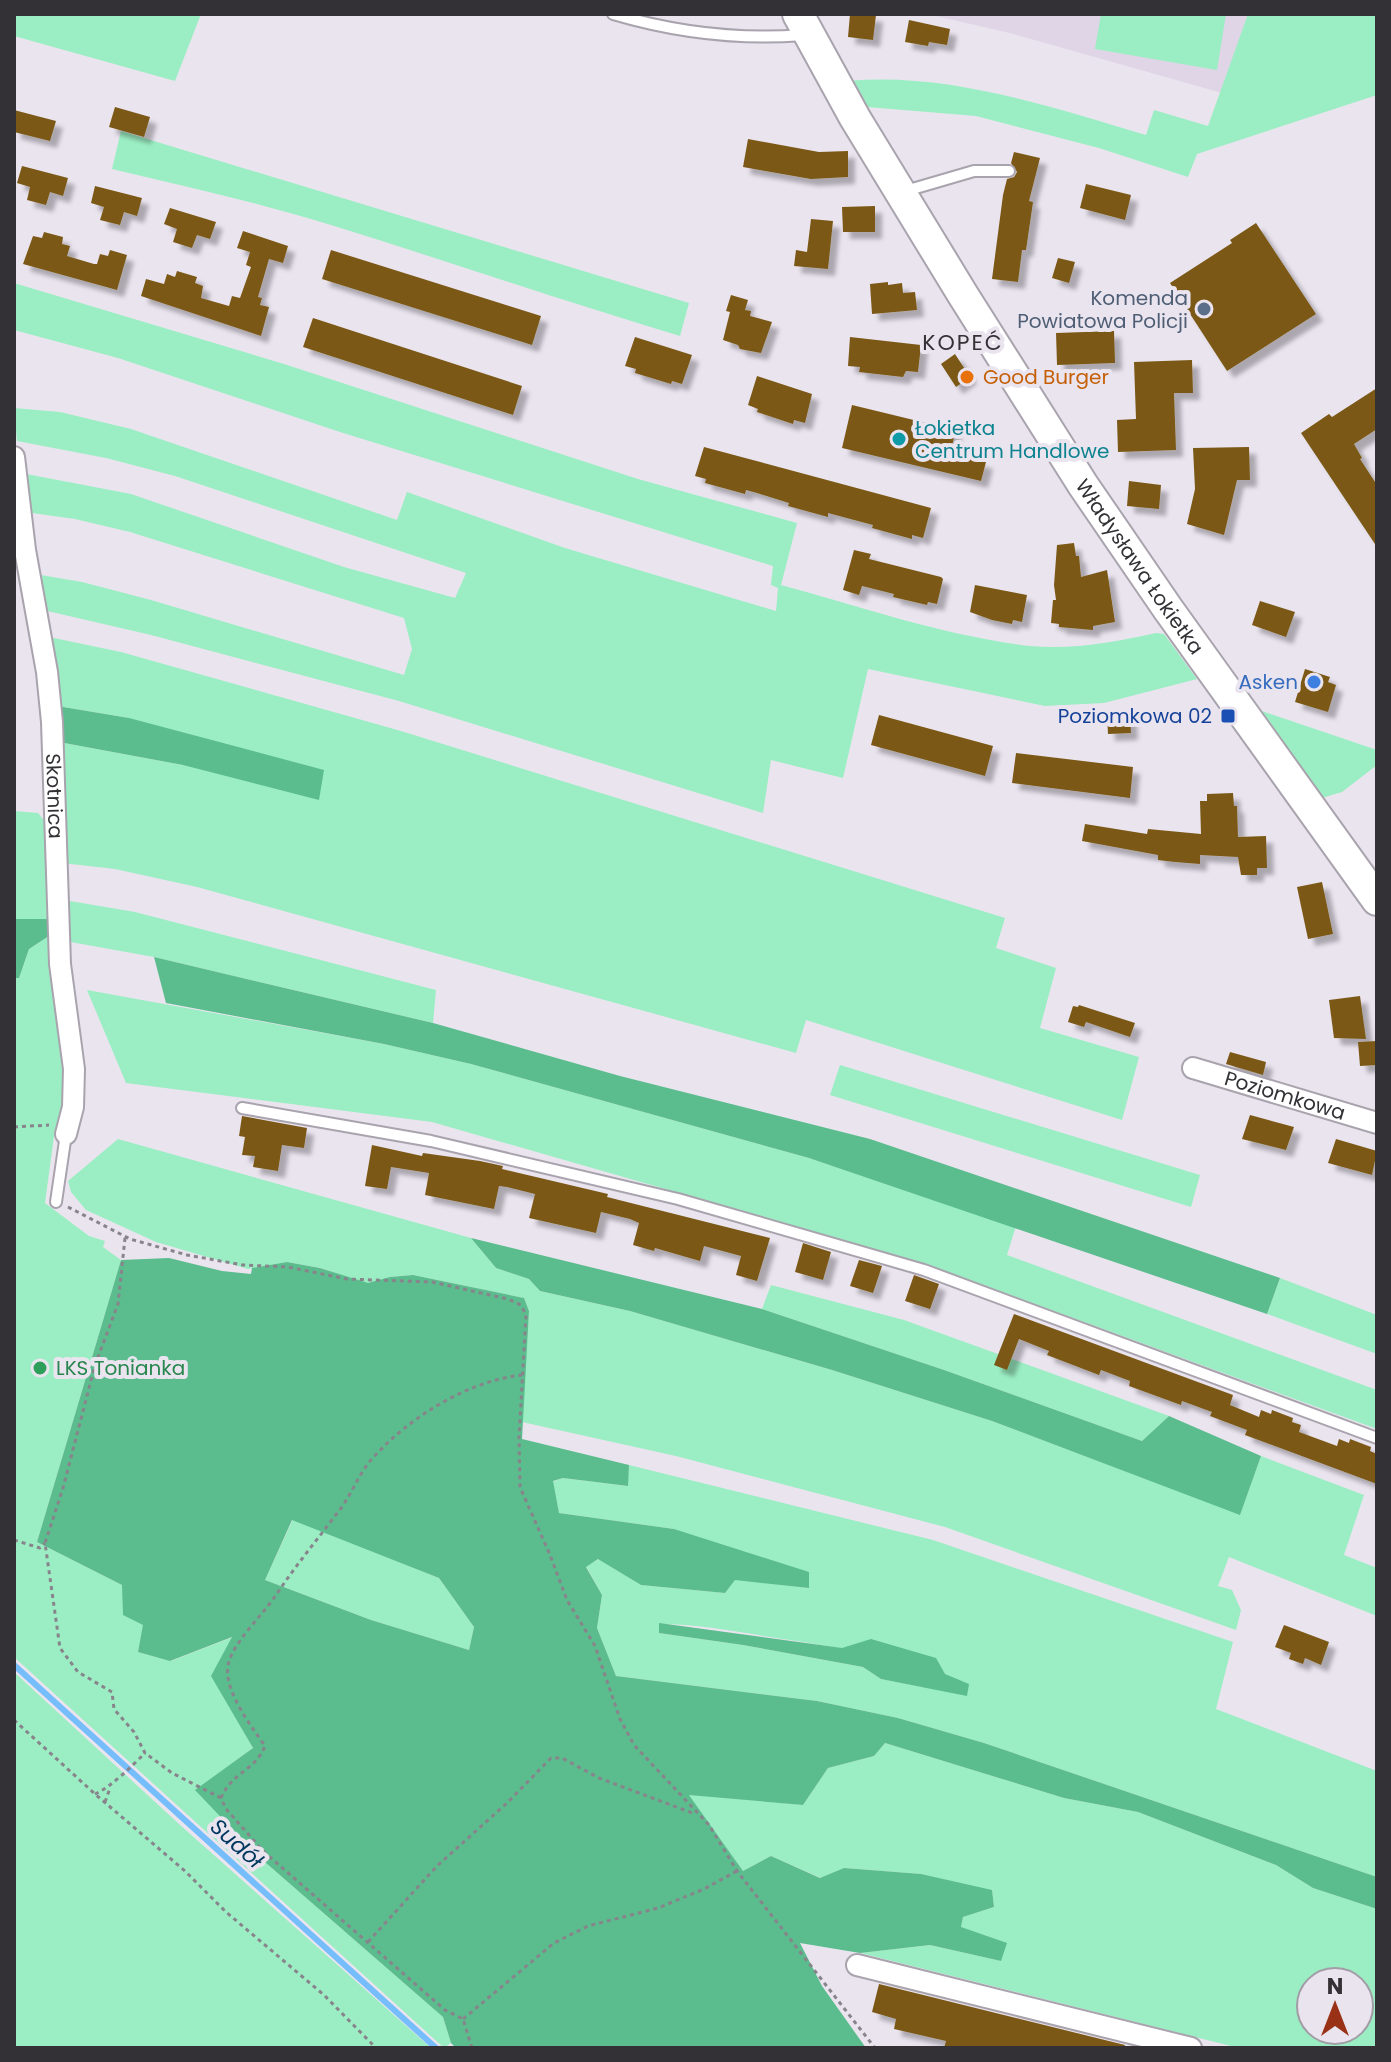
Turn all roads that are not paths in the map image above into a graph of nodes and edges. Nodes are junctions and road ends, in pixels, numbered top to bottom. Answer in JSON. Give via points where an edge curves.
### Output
{"nodes":[{"id":1,"x":613,"y":14,"type":"edge"},
{"id":2,"x":804,"y":24,"type":"edge"},
{"id":3,"x":1009,"y":171,"type":"dead end"},
{"id":4,"x":900,"y":192,"type":"junction"},
{"id":5,"x":14,"y":457,"type":"edge"},
{"id":6,"x":1377,"y":900,"type":"edge"},
{"id":7,"x":1193,"y":1068,"type":"dead end"},
{"id":8,"x":242,"y":1108,"type":"dead end"},
{"id":9,"x":1377,"y":1123,"type":"edge"},
{"id":10,"x":67,"y":1129,"type":"joint"},
{"id":11,"x":56,"y":1202,"type":"road end"},
{"id":12,"x":1377,"y":1438,"type":"edge"},
{"id":13,"x":857,"y":1965,"type":"dead end"},
{"id":14,"x":1191,"y":2048,"type":"edge"}],
"edges":[{"from":1,"to":2,"type":"lane","via":[[679,29],[756,37]]},
{"from":2,"to":4,"type":"street","name":"Władysława Łokietka"},
{"from":3,"to":4,"type":"lane","via":[[974,171]]},
{"from":4,"to":6,"type":"street","name":"Władysława Łokietka","via":[[1083,485]]},
{"from":5,"to":10,"type":"street","name":"Skotnica","via":[[52,722],[60,964],[74,1069]]},
{"from":7,"to":9,"type":"street","name":"Poziomkowa"},
{"from":8,"to":12,"type":"lane","via":[[431,1141],[678,1199],[924,1270]]},
{"from":10,"to":11,"type":"lane"},
{"from":13,"to":14,"type":"street"}]}
